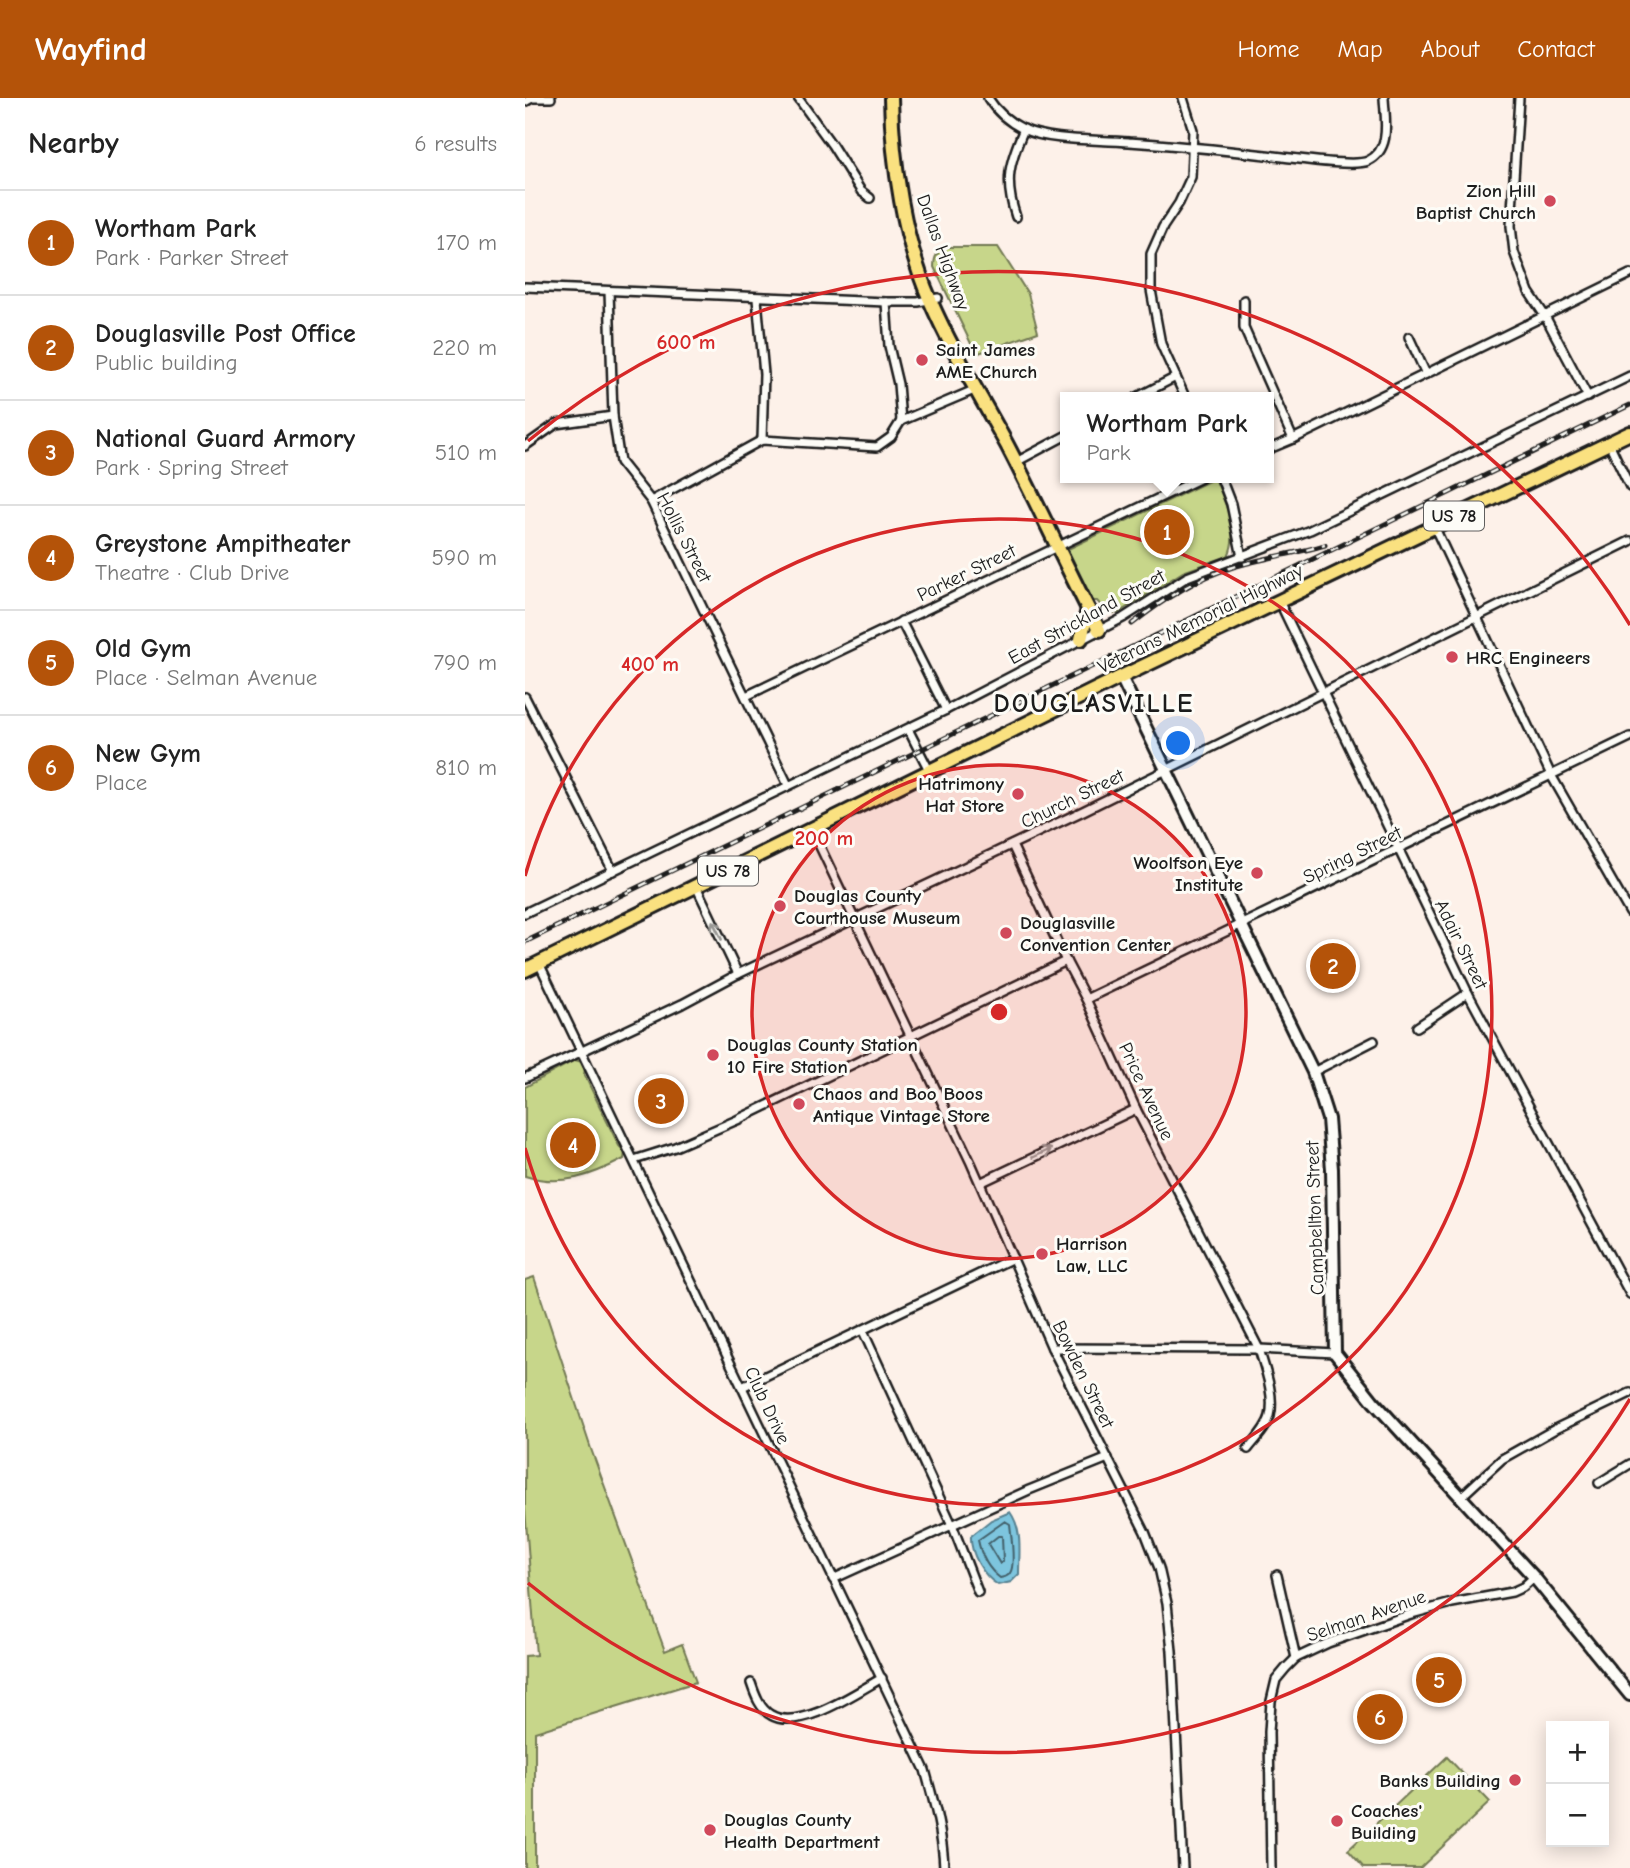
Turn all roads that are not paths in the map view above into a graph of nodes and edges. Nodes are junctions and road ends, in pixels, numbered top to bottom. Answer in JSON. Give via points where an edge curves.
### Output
{"nodes":[{"id":1,"x":551,"y":98,"type":"edge"},
{"id":2,"x":797,"y":98,"type":"edge"},
{"id":3,"x":891,"y":98,"type":"edge"},
{"id":4,"x":988,"y":98,"type":"edge"},
{"id":5,"x":1183,"y":98,"type":"edge"},
{"id":6,"x":1384,"y":98,"type":"edge"},
{"id":7,"x":1519,"y":98,"type":"edge"},
{"id":8,"x":525,"y":102,"type":"edge"},
{"id":9,"x":1024,"y":129,"type":"junction"},
{"id":10,"x":1192,"y":146,"type":"junction"},
{"id":11,"x":870,"y":198,"type":"dead end"},
{"id":12,"x":1016,"y":217,"type":"dead end"},
{"id":13,"x":1630,"y":274,"type":"edge"},
{"id":14,"x":525,"y":287,"type":"edge"},
{"id":15,"x":609,"y":291,"type":"junction"},
{"id":16,"x":757,"y":299,"type":"junction"},
{"id":17,"x":934,"y":299,"type":"junction"},
{"id":18,"x":1244,"y":300,"type":"dead end"},
{"id":19,"x":886,"y":302,"type":"junction"},
{"id":20,"x":1545,"y":316,"type":"junction"},
{"id":21,"x":1409,"y":337,"type":"dead end"},
{"id":22,"x":1426,"y":374,"type":"junction"},
{"id":23,"x":1630,"y":376,"type":"edge"},
{"id":24,"x":1176,"y":377,"type":"junction"},
{"id":25,"x":974,"y":390,"type":"junction"},
{"id":26,"x":1147,"y":392,"type":"edge"},
{"id":27,"x":1183,"y":392,"type":"edge"},
{"id":28,"x":1272,"y":392,"type":"edge"},
{"id":29,"x":1274,"y":396,"type":"edge"},
{"id":30,"x":1588,"y":397,"type":"junction"},
{"id":31,"x":613,"y":416,"type":"junction"},
{"id":32,"x":901,"y":421,"type":"junction"},
{"id":33,"x":1630,"y":433,"type":"edge"},
{"id":34,"x":1060,"y":439,"type":"edge"},
{"id":35,"x":1293,"y":439,"type":"junction"},
{"id":36,"x":762,"y":440,"type":"junction"},
{"id":37,"x":1005,"y":442,"type":"junction"},
{"id":38,"x":1609,"y":443,"type":"junction"},
{"id":39,"x":525,"y":446,"type":"edge"},
{"id":40,"x":1274,"y":447,"type":"edge"},
{"id":41,"x":1016,"y":462,"type":"junction"},
{"id":42,"x":1191,"y":483,"type":"edge"},
{"id":43,"x":1223,"y":483,"type":"edge"},
{"id":44,"x":1630,"y":487,"type":"edge"},
{"id":45,"x":651,"y":501,"type":"junction"},
{"id":46,"x":1433,"y":526,"type":"junction"},
{"id":47,"x":1630,"y":541,"type":"edge"},
{"id":48,"x":1058,"y":547,"type":"junction"},
{"id":49,"x":1242,"y":557,"type":"junction"},
{"id":50,"x":1279,"y":601,"type":"junction"},
{"id":51,"x":1088,"y":608,"type":"junction"},
{"id":52,"x":1476,"y":617,"type":"junction"},
{"id":53,"x":901,"y":621,"type":"junction"},
{"id":54,"x":1099,"y":630,"type":"junction"},
{"id":55,"x":1081,"y":639,"type":"junction"},
{"id":56,"x":1121,"y":677,"type":"junction"},
{"id":57,"x":1322,"y":691,"type":"junction"},
{"id":58,"x":746,"y":696,"type":"junction"},
{"id":59,"x":525,"y":697,"type":"edge"},
{"id":60,"x":946,"y":710,"type":"junction"},
{"id":61,"x":908,"y":729,"type":"junction"},
{"id":62,"x":1630,"y":737,"type":"edge"},
{"id":63,"x":1167,"y":770,"type":"junction"},
{"id":64,"x":930,"y":772,"type":"junction"},
{"id":65,"x":1551,"y":775,"type":"junction"},
{"id":66,"x":788,"y":785,"type":"junction"},
{"id":67,"x":812,"y":830,"type":"junction"},
{"id":68,"x":1011,"y":845,"type":"junction"},
{"id":69,"x":1398,"y":850,"type":"junction"},
{"id":70,"x":613,"y":871,"type":"junction"},
{"id":71,"x":696,"y":887,"type":"junction"},
{"id":72,"x":525,"y":913,"type":"edge"},
{"id":73,"x":1630,"y":913,"type":"edge"},
{"id":74,"x":853,"y":920,"type":"junction"},
{"id":75,"x":1242,"y":925,"type":"junction"},
{"id":76,"x":1066,"y":961,"type":"junction"},
{"id":77,"x":539,"y":963,"type":"junction"},
{"id":78,"x":525,"y":970,"type":"edge"},
{"id":79,"x":738,"y":974,"type":"junction"},
{"id":80,"x":1468,"y":993,"type":"junction"},
{"id":81,"x":1086,"y":999,"type":"junction"},
{"id":82,"x":1417,"y":1027,"type":"dead end"},
{"id":83,"x":912,"y":1036,"type":"junction"},
{"id":84,"x":1374,"y":1041,"type":"dead end"},
{"id":85,"x":581,"y":1051,"type":"junction"},
{"id":86,"x":1313,"y":1072,"type":"junction"},
{"id":87,"x":525,"y":1078,"type":"edge"},
{"id":88,"x":1136,"y":1109,"type":"junction"},
{"id":89,"x":634,"y":1160,"type":"junction"},
{"id":90,"x":980,"y":1183,"type":"junction"},
{"id":91,"x":1013,"y":1258,"type":"junction"},
{"id":92,"x":1630,"y":1294,"type":"edge"},
{"id":93,"x":863,"y":1331,"type":"junction"},
{"id":94,"x":1052,"y":1348,"type":"junction"},
{"id":95,"x":1259,"y":1349,"type":"junction"},
{"id":96,"x":1335,"y":1353,"type":"junction"},
{"id":97,"x":742,"y":1387,"type":"junction"},
{"id":98,"x":1630,"y":1393,"type":"edge"},
{"id":99,"x":1248,"y":1448,"type":"dead end"},
{"id":100,"x":1108,"y":1458,"type":"junction"},
{"id":101,"x":1630,"y":1464,"type":"edge"},
{"id":102,"x":1599,"y":1483,"type":"dead end"},
{"id":103,"x":1462,"y":1496,"type":"junction"},
{"id":104,"x":953,"y":1527,"type":"junction"},
{"id":105,"x":1277,"y":1575,"type":"dead end"},
{"id":106,"x":1534,"y":1577,"type":"junction"},
{"id":107,"x":833,"y":1579,"type":"junction"},
{"id":108,"x":978,"y":1592,"type":"dead end"},
{"id":109,"x":1296,"y":1658,"type":"junction"},
{"id":110,"x":882,"y":1678,"type":"junction"},
{"id":111,"x":751,"y":1683,"type":"dead end"},
{"id":112,"x":1630,"y":1695,"type":"edge"},
{"id":113,"x":944,"y":1868,"type":"edge"},
{"id":114,"x":1183,"y":1868,"type":"edge"},
{"id":115,"x":1271,"y":1868,"type":"edge"}],
"edges":[{"from":1,"to":8,"type":"street"},
{"from":2,"to":11,"type":"street"},
{"from":3,"to":17,"type":"main road","name":"Dallas Highway","via":[[892,133],[909,234]]},
{"from":4,"to":9,"type":"street","via":[[996,110]]},
{"from":5,"to":10,"type":"street","via":[[1193,130]]},
{"from":6,"to":10,"type":"street","via":[[1385,137],[1379,152],[1360,163]]},
{"from":7,"to":20,"type":"street","via":[[1511,226],[1514,252],[1529,292]]},
{"from":9,"to":10,"type":"street","via":[[1053,136]]},
{"from":9,"to":12,"type":"street","via":[[1010,162]]},
{"from":10,"to":24,"type":"street","via":[[1191,177],[1151,254],[1156,324]]},
{"from":13,"to":20,"type":"street"},
{"from":14,"to":15,"type":"street"},
{"from":15,"to":16,"type":"street"},
{"from":15,"to":31,"type":"street","name":"Hollis Street"},
{"from":16,"to":19,"type":"street"},
{"from":16,"to":36,"type":"street","via":[[764,374]]},
{"from":17,"to":19,"type":"street"},
{"from":17,"to":25,"type":"main road","name":"Dallas Highway"},
{"from":17,"to":37,"type":"main road","name":"Dallas Highway"},
{"from":18,"to":28,"type":"street","via":[[1244,328]]},
{"from":19,"to":32,"type":"street","via":[[888,346]]},
{"from":20,"to":22,"type":"street"},
{"from":20,"to":30,"type":"street"},
{"from":21,"to":22,"type":"street"},
{"from":22,"to":35,"type":"street"},
{"from":23,"to":30,"type":"street","name":"East Strickland Street"},
{"from":24,"to":26,"type":"street"},
{"from":24,"to":27,"type":"street"},
{"from":25,"to":32,"type":"street"},
{"from":25,"to":37,"type":"main road","name":"Dallas Highway"},
{"from":29,"to":35,"type":"street"},
{"from":30,"to":49,"type":"street","name":"East Strickland Street","via":[[1310,530]]},
{"from":31,"to":39,"type":"street","via":[[556,424]]},
{"from":31,"to":45,"type":"street","name":"Hollis Street","via":[[620,462]]},
{"from":32,"to":36,"type":"street","via":[[891,437],[877,447]]},
{"from":33,"to":38,"type":"main road","name":"Veterans Memorial Highway","number":"US 78"},
{"from":34,"to":41,"type":"street"},
{"from":35,"to":40,"type":"street"},
{"from":36,"to":45,"type":"street"},
{"from":37,"to":41,"type":"main road","name":"Dallas Highway"},
{"from":38,"to":44,"type":"street"},
{"from":38,"to":46,"type":"main road","name":"Veterans Memorial Highway","number":"US 78"},
{"from":41,"to":48,"type":"main road","name":"Dallas Highway"},
{"from":42,"to":48,"type":"street","name":"Parker Street"},
{"from":43,"to":49,"type":"street"},
{"from":45,"to":58,"type":"street","name":"Hollis Street"},
{"from":46,"to":50,"type":"main road","name":"Veterans Memorial Highway","number":"US 78"},
{"from":46,"to":52,"type":"street"},
{"from":47,"to":52,"type":"street","name":"Church Street"},
{"from":48,"to":51,"type":"main road","name":"Dallas Highway"},
{"from":48,"to":53,"type":"street","name":"Parker Street"},
{"from":49,"to":54,"type":"street","name":"East Strickland Street","via":[[1187,578]]},
{"from":50,"to":56,"type":"main road","name":"Veterans Memorial Highway","number":"US 78"},
{"from":50,"to":57,"type":"street","name":"Adair Street"},
{"from":51,"to":54,"type":"main road","name":"Dallas Highway"},
{"from":51,"to":55,"type":"main road"},
{"from":52,"to":57,"type":"street","name":"Church Street"},
{"from":52,"to":65,"type":"street"},
{"from":53,"to":58,"type":"street","name":"Parker Street"},
{"from":53,"to":60,"type":"street"},
{"from":54,"to":55,"type":"street","name":"East Strickland Street"},
{"from":55,"to":60,"type":"street","name":"East Strickland Street"},
{"from":56,"to":63,"type":"main road","name":"Campbellton Street"},
{"from":56,"to":64,"type":"main road","name":"Veterans Memorial Highway","number":"US 78"},
{"from":57,"to":63,"type":"street","name":"Church Street"},
{"from":57,"to":69,"type":"street","name":"Adair Street"},
{"from":58,"to":66,"type":"street","name":"Hollis Street"},
{"from":59,"to":70,"type":"street"},
{"from":60,"to":61,"type":"street","name":"East Strickland Street"},
{"from":61,"to":64,"type":"street"},
{"from":61,"to":66,"type":"street","name":"East Strickland Street"},
{"from":62,"to":65,"type":"street","name":"Spring Street"},
{"from":63,"to":68,"type":"street","name":"Church Street"},
{"from":63,"to":75,"type":"main road","name":"Campbellton Street"},
{"from":64,"to":67,"type":"main road","name":"Veterans Memorial Highway","number":"US 78"},
{"from":65,"to":69,"type":"street","name":"Spring Street"},
{"from":65,"to":73,"type":"street"},
{"from":66,"to":70,"type":"street","name":"East Strickland Street"},
{"from":67,"to":71,"type":"main road","name":"Veterans Memorial Highway","number":"US 78"},
{"from":67,"to":74,"type":"street","name":"Bowden Street"},
{"from":68,"to":74,"type":"street","name":"Church Street"},
{"from":68,"to":76,"type":"street","name":"Price Avenue"},
{"from":69,"to":75,"type":"street","name":"Spring Street"},
{"from":69,"to":80,"type":"street","name":"Adair Street"},
{"from":70,"to":72,"type":"street","name":"East Strickland Street"},
{"from":71,"to":77,"type":"main road","name":"Veterans Memorial Highway","number":"US 78"},
{"from":79,"to":71,"type":"street","one_way":true},
{"from":74,"to":79,"type":"street","name":"Church Street"},
{"from":74,"to":83,"type":"street","name":"Bowden Street"},
{"from":75,"to":81,"type":"street","name":"Spring Street"},
{"from":75,"to":86,"type":"main road","name":"Campbellton Street"},
{"from":76,"to":81,"type":"street","name":"Price Avenue"},
{"from":76,"to":83,"type":"street"},
{"from":77,"to":78,"type":"main road","name":"Veterans Memorial Highway","number":"US 78"},
{"from":77,"to":85,"type":"street","name":"Club Drive"},
{"from":79,"to":85,"type":"street","name":"Church Street"},
{"from":80,"to":82,"type":"street"},
{"from":80,"to":92,"type":"street","name":"Adair Street"},
{"from":81,"to":88,"type":"street","name":"Price Avenue"},
{"from":83,"to":89,"type":"street","via":[[737,1120]]},
{"from":83,"to":90,"type":"street","name":"Bowden Street"},
{"from":84,"to":86,"type":"street"},
{"from":85,"to":87,"type":"street","name":"Church Street"},
{"from":85,"to":89,"type":"street","name":"Club Drive"},
{"from":86,"to":96,"type":"main road","name":"Campbellton Street","via":[[1328,1119],[1332,1169]]},
{"from":90,"to":88,"type":"street","one_way":true},
{"from":88,"to":95,"type":"street","name":"Price Avenue"},
{"from":89,"to":97,"type":"street","name":"Club Drive"},
{"from":90,"to":91,"type":"street","name":"Bowden Street"},
{"from":91,"to":93,"type":"street"},
{"from":91,"to":94,"type":"street","name":"Bowden Street"},
{"from":93,"to":97,"type":"street"},
{"from":93,"to":104,"type":"street"},
{"from":94,"to":95,"type":"street"},
{"from":94,"to":100,"type":"street","name":"Bowden Street"},
{"from":95,"to":96,"type":"street"},
{"from":95,"to":99,"type":"street","name":"Price Avenue","via":[[1270,1415]]},
{"from":96,"to":103,"type":"main road"},
{"from":97,"to":107,"type":"street","name":"Club Drive"},
{"from":98,"to":103,"type":"street","via":[[1502,1460]]},
{"from":100,"to":104,"type":"street"},
{"from":100,"to":114,"type":"street","name":"Bowden Street","via":[[1145,1532],[1167,1603]]},
{"from":101,"to":102,"type":"street"},
{"from":103,"to":106,"type":"main road"},
{"from":104,"to":107,"type":"street"},
{"from":104,"to":108,"type":"street"},
{"from":105,"to":109,"type":"street"},
{"from":106,"to":109,"type":"street","name":"Selman Avenue","via":[[1512,1592],[1411,1614]]},
{"from":106,"to":112,"type":"main road"},
{"from":107,"to":110,"type":"street","name":"Club Drive"},
{"from":109,"to":115,"type":"street","name":"Selman Avenue","via":[[1276,1680],[1271,1701]]},
{"from":110,"to":111,"type":"street","via":[[823,1710],[797,1718],[768,1714]]},
{"from":110,"to":113,"type":"street","name":"Club Drive","via":[[925,1770]]}]}
